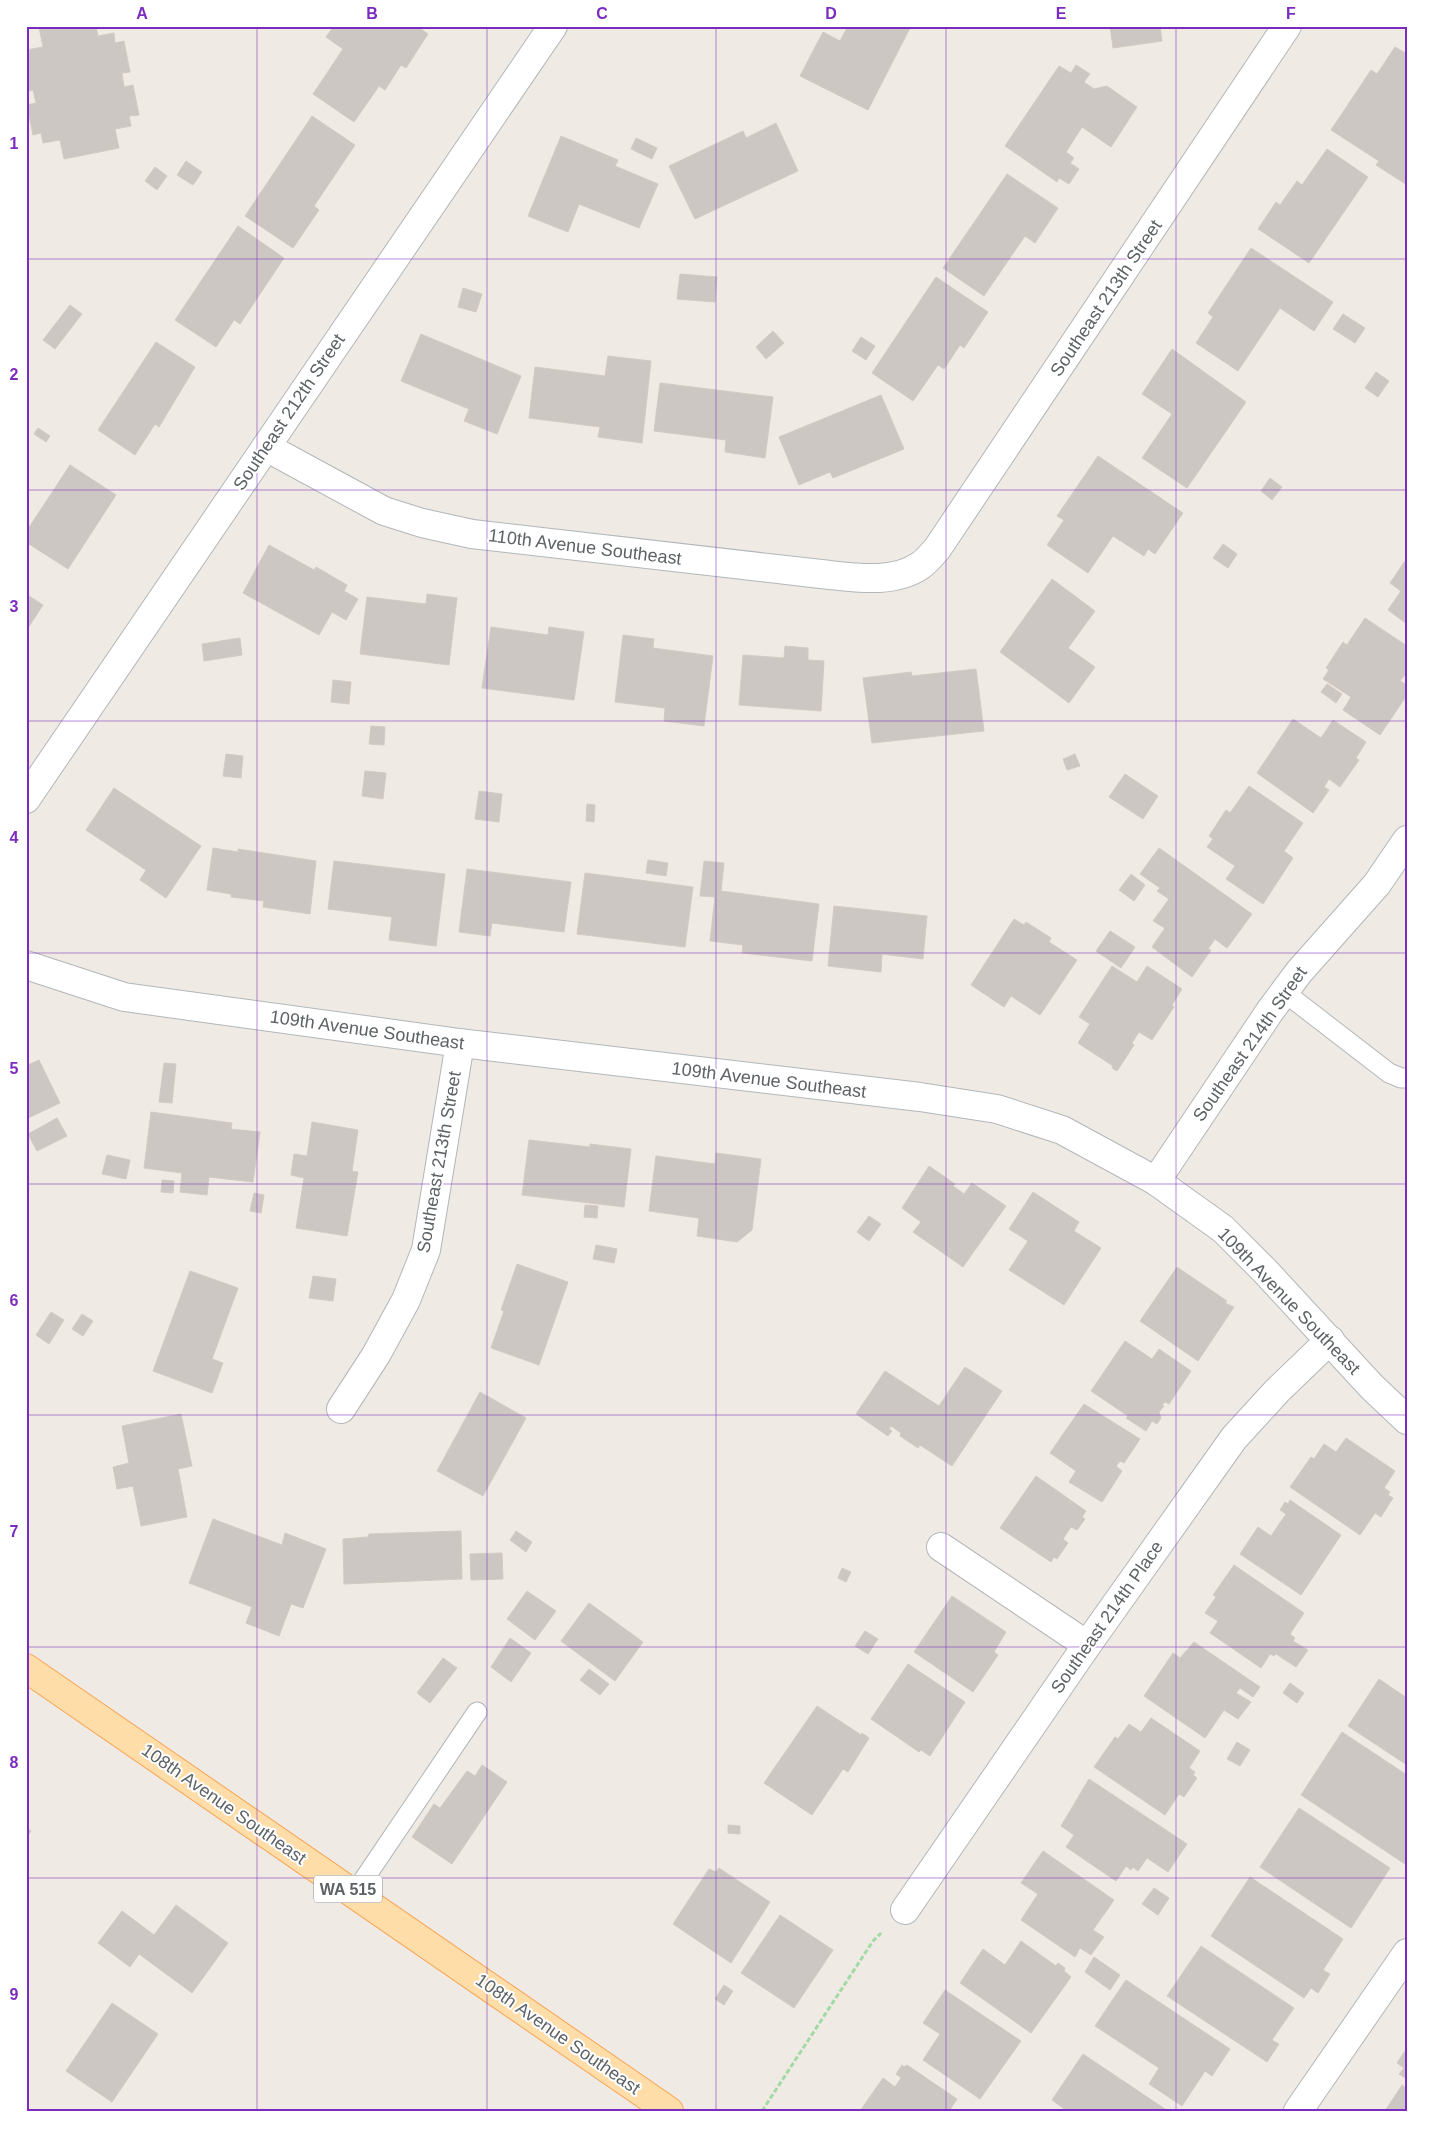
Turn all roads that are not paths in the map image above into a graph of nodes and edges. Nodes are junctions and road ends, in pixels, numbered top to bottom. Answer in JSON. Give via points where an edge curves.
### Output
{"nodes":[{"id":1,"x":553,"y":26,"type":"edge"},
{"id":2,"x":1287,"y":26,"type":"edge"},
{"id":3,"x":266,"y":447,"type":"junction"},
{"id":4,"x":920,"y":566,"type":"joint"},
{"id":5,"x":26,"y":798,"type":"edge"},
{"id":6,"x":1407,"y":840,"type":"edge"},
{"id":7,"x":26,"y":965,"type":"edge"},
{"id":8,"x":1284,"y":992,"type":"junction"},
{"id":9,"x":460,"y":1043,"type":"junction"},
{"id":10,"x":1407,"y":1078,"type":"edge"},
{"id":11,"x":1156,"y":1181,"type":"junction"},
{"id":12,"x":1330,"y":1340,"type":"junction"},
{"id":13,"x":341,"y":1409,"type":"dead end"},
{"id":14,"x":1407,"y":1420,"type":"edge"},
{"id":15,"x":941,"y":1547,"type":"dead end"},
{"id":16,"x":1088,"y":1645,"type":"junction"},
{"id":17,"x":26,"y":1668,"type":"edge"},
{"id":18,"x":477,"y":1712,"type":"dead end"},
{"id":19,"x":354,"y":1894,"type":"junction"},
{"id":20,"x":905,"y":1910,"type":"road end"},
{"id":21,"x":1407,"y":1953,"type":"edge"},
{"id":22,"x":669,"y":2111,"type":"edge"},
{"id":23,"x":1298,"y":2111,"type":"edge"}],
"edges":[{"from":1,"to":3,"type":"street","name":"Southeast 212th Street"},
{"from":2,"to":4,"type":"street","name":"Southeast 213th Street","via":[[938,549]]},
{"from":3,"to":4,"type":"street","name":"110th Avenue Southeast","via":[[384,511],[472,534],[872,579],[903,574]]},
{"from":3,"to":5,"type":"street","name":"Southeast 212th Street"},
{"from":6,"to":8,"type":"street","name":"Southeast 214th Street","via":[[1377,884]]},
{"from":7,"to":9,"type":"street","name":"109th Avenue Southeast","via":[[124,996]]},
{"from":8,"to":10,"type":"lane","via":[[1389,1073]]},
{"from":8,"to":11,"type":"street","name":"Southeast 214th Street"},
{"from":9,"to":11,"type":"street","name":"109th Avenue Southeast","via":[[920,1097],[997,1109],[1062,1130]]},
{"from":9,"to":13,"type":"street","name":"Southeast 213th Street","via":[[426,1250],[406,1300]]},
{"from":11,"to":12,"type":"street","name":"109th Avenue Southeast","via":[[1223,1230]]},
{"from":12,"to":14,"type":"street","name":"109th Avenue Southeast"},
{"from":12,"to":16,"type":"street","name":"Southeast 214th Place","via":[[1234,1438]]},
{"from":15,"to":16,"type":"street"},
{"from":16,"to":20,"type":"street","name":"Southeast 214th Place"},
{"from":17,"to":19,"type":"main road","name":"108th Avenue Southeast","number":"WA 515"},
{"from":18,"to":19,"type":"lane"},
{"from":19,"to":22,"type":"main road","name":"108th Avenue Southeast","number":"WA 515"},
{"from":21,"to":23,"type":"street"}]}
